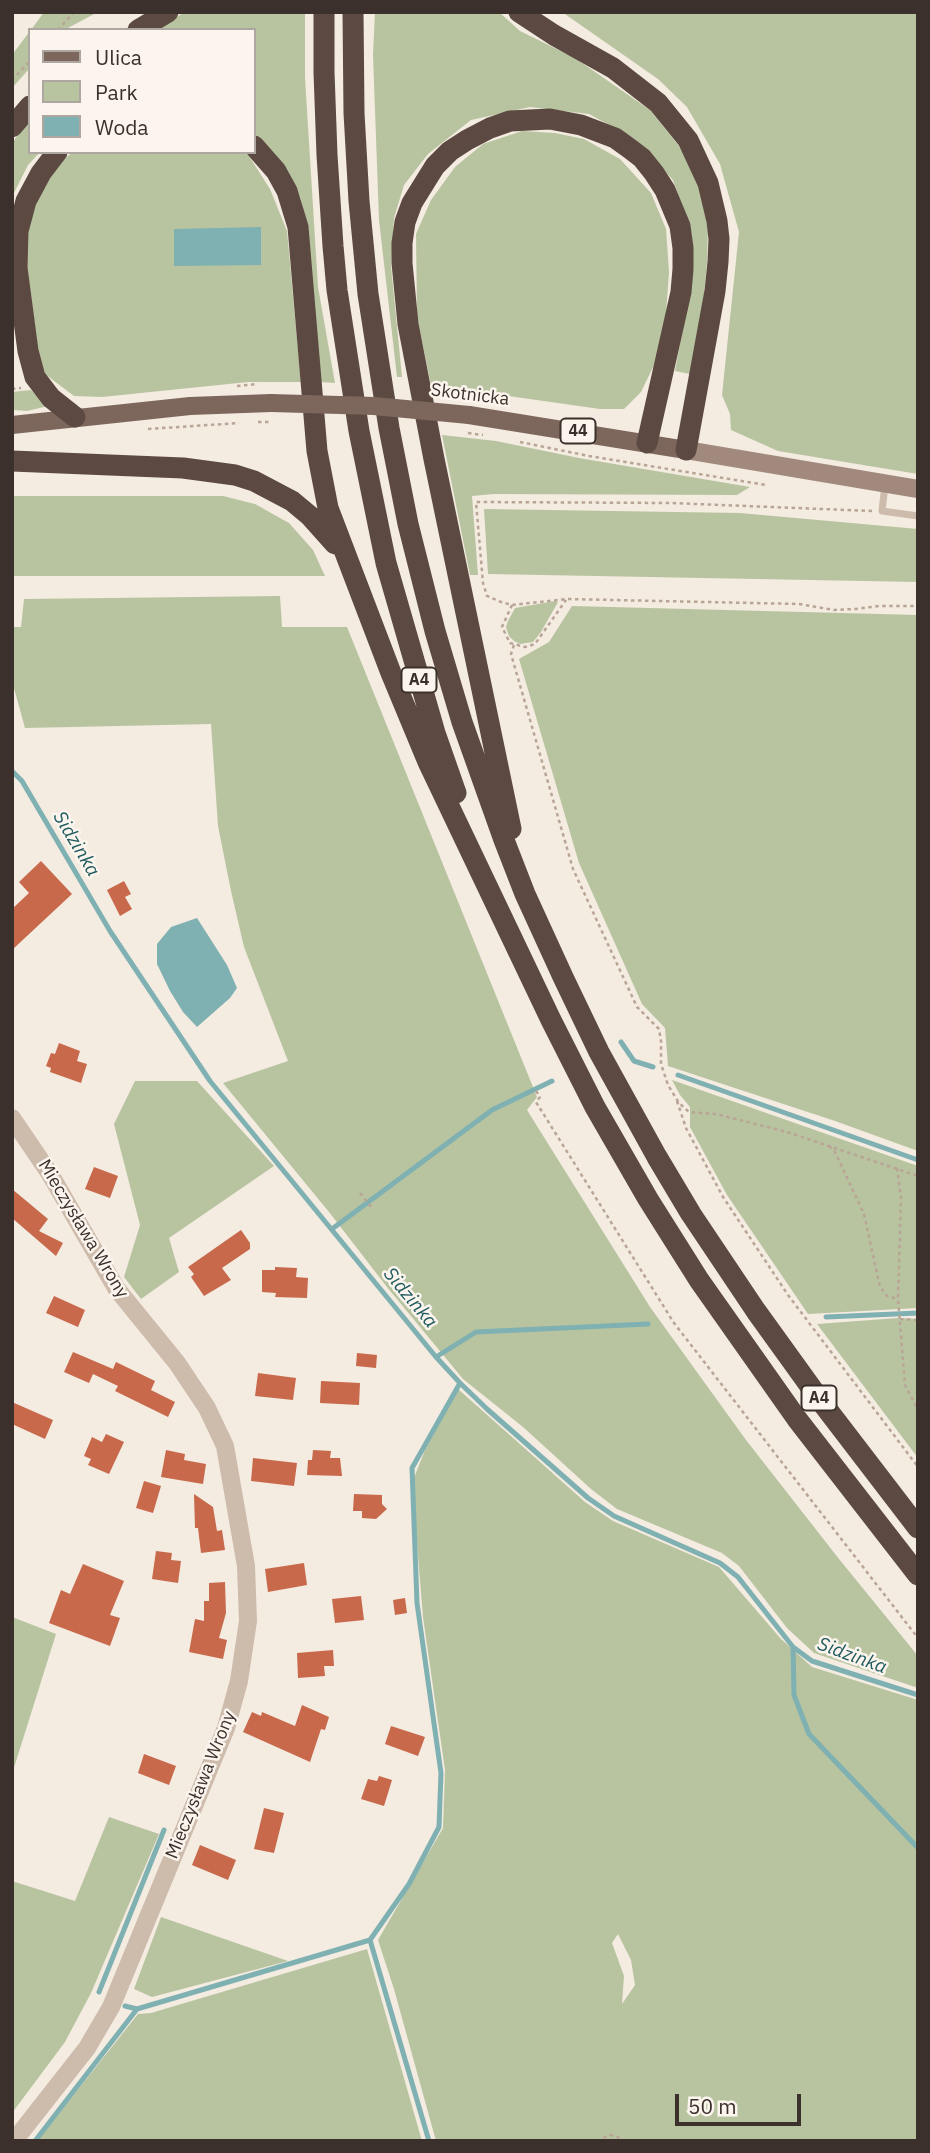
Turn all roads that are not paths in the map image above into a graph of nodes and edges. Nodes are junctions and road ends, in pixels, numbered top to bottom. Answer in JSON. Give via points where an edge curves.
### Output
{"nodes":[{"id":1,"x":168,"y":12,"type":"edge"},
{"id":2,"x":324,"y":12,"type":"edge"},
{"id":3,"x":353,"y":12,"type":"edge"},
{"id":4,"x":519,"y":12,"type":"edge"},
{"id":5,"x":141,"y":28,"type":"edge"},
{"id":6,"x":28,"y":108,"type":"edge"},
{"id":7,"x":12,"y":127,"type":"edge"},
{"id":8,"x":256,"y":148,"type":"edge"},
{"id":9,"x":55,"y":154,"type":"edge"},
{"id":10,"x":75,"y":417,"type":"junction"},
{"id":11,"x":12,"y":425,"type":"edge"},
{"id":12,"x":647,"y":443,"type":"junction"},
{"id":13,"x":686,"y":450,"type":"junction"},
{"id":14,"x":12,"y":461,"type":"edge"},
{"id":15,"x":885,"y":484,"type":"junction"},
{"id":16,"x":918,"y":489,"type":"edge"},
{"id":17,"x":918,"y":516,"type":"edge"},
{"id":18,"x":347,"y":559,"type":"junction"},
{"id":19,"x":525,"y":894,"type":"junction"},
{"id":20,"x":505,"y":922,"type":"junction"},
{"id":21,"x":12,"y":1118,"type":"edge"},
{"id":22,"x":918,"y":1528,"type":"edge"},
{"id":23,"x":918,"y":1575,"type":"edge"},
{"id":24,"x":14,"y":2141,"type":"edge"}],
"edges":[{"from":1,"to":5,"type":"highway"},
{"from":2,"to":20,"type":"highway","number":"A4","via":[[327,155],[337,290],[379,533],[435,733]]},
{"from":3,"to":19,"type":"highway","number":"A4","via":[[354,113],[368,294],[401,492],[450,686]]},
{"from":4,"to":13,"type":"highway","via":[[637,85],[674,122],[700,162],[717,220],[718,262]]},
{"from":6,"to":7,"type":"highway"},
{"from":8,"to":18,"type":"highway","via":[[276,171],[296,218],[317,451],[328,508]]},
{"from":9,"to":10,"type":"highway","via":[[26,201],[18,231],[17,268],[27,351],[35,377],[51,398]]},
{"from":10,"to":11,"type":"main road","name":"Skotnicka","number":"44"},
{"from":10,"to":12,"type":"main road","name":"Skotnicka","number":"44","bridge":true,"via":[[271,403],[374,406],[469,415]]},
{"from":12,"to":13,"type":"main road","name":"Skotnicka","number":"44"},
{"from":12,"to":19,"type":"highway","via":[[683,270],[680,226],[665,190],[629,148],[582,125],[550,119],[510,121],[467,140],[435,166],[412,203],[402,243],[404,289],[461,595]]},
{"from":13,"to":15,"type":"main road","name":"Skotnicka"},
{"from":14,"to":18,"type":"highway","via":[[183,468],[235,475],[292,501]]},
{"from":15,"to":16,"type":"main road","name":"Skotnicka"},
{"from":15,"to":17,"type":"lane","via":[[882,511]]},
{"from":18,"to":20,"type":"highway","via":[[428,762]]},
{"from":19,"to":22,"type":"highway","number":"A4","via":[[599,1052],[691,1214],[823,1404]]},
{"from":20,"to":23,"type":"highway","number":"A4","via":[[589,1095],[661,1220],[797,1419]]},
{"from":21,"to":24,"type":"street","name":"Mieczysława Wrony","via":[[117,1288],[177,1363],[219,1433],[246,1566],[248,1621],[226,1728],[110,2007],[87,2048]]}]}
